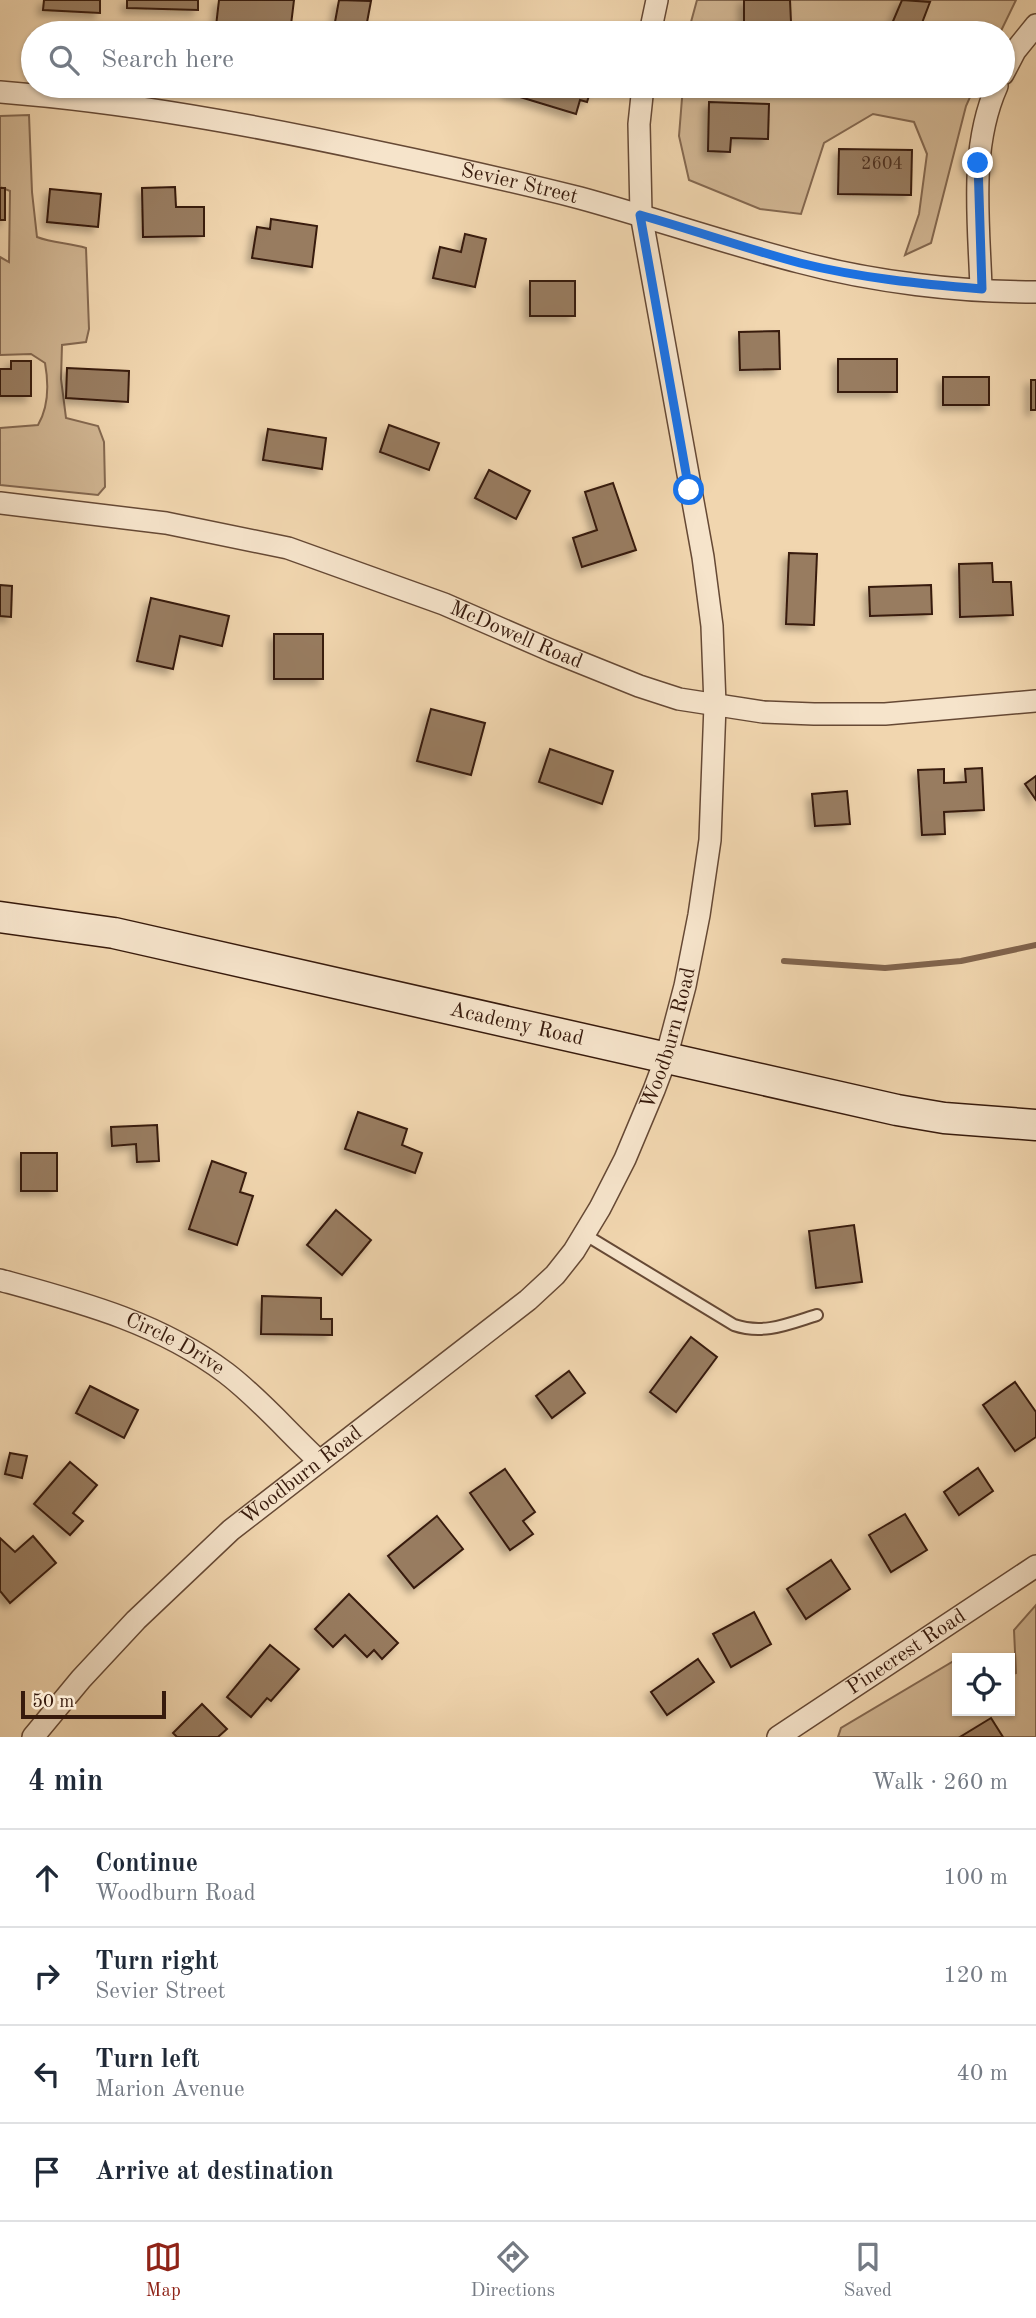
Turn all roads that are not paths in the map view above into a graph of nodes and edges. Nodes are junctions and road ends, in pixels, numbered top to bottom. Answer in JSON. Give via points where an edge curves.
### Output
{"nodes":[{"id":1,"x":657,"y":0,"type":"edge"},
{"id":2,"x":653,"y":21,"type":"edge"},
{"id":3,"x":1036,"y":25,"type":"edge"},
{"id":4,"x":1015,"y":51,"type":"edge"},
{"id":5,"x":0,"y":92,"type":"edge"},
{"id":6,"x":21,"y":94,"type":"edge"},
{"id":7,"x":69,"y":98,"type":"edge"},
{"id":8,"x":642,"y":98,"type":"edge"},
{"id":9,"x":993,"y":98,"type":"edge"},
{"id":10,"x":640,"y":215,"type":"junction"},
{"id":11,"x":982,"y":289,"type":"junction"},
{"id":12,"x":1036,"y":292,"type":"edge"},
{"id":13,"x":0,"y":502,"type":"edge"},
{"id":14,"x":1036,"y":701,"type":"edge"},
{"id":15,"x":715,"y":705,"type":"junction"},
{"id":16,"x":0,"y":916,"type":"edge"},
{"id":17,"x":666,"y":1058,"type":"junction"},
{"id":18,"x":1036,"y":1125,"type":"edge"},
{"id":19,"x":584,"y":1234,"type":"junction"},
{"id":20,"x":0,"y":1279,"type":"edge"},
{"id":21,"x":817,"y":1315,"type":"dead end"},
{"id":22,"x":319,"y":1461,"type":"junction"},
{"id":23,"x":1036,"y":1566,"type":"edge"},
{"id":24,"x":33,"y":1737,"type":"edge"},
{"id":25,"x":778,"y":1737,"type":"edge"}],
"edges":[{"from":1,"to":2,"type":"street"},
{"from":3,"to":4,"type":"street"},
{"from":5,"to":6,"type":"street","name":"Sevier Street"},
{"from":7,"to":10,"type":"street","name":"Sevier Street","via":[[272,129],[513,181]]},
{"from":8,"to":10,"type":"street","name":"Woodburn Road"},
{"from":9,"to":11,"type":"street","via":[[978,163]]},
{"from":10,"to":11,"type":"street","name":"Sevier Street","via":[[800,263],[924,285]]},
{"from":10,"to":15,"type":"street","name":"Woodburn Road","via":[[703,557]]},
{"from":11,"to":12,"type":"street","name":"Sevier Street"},
{"from":13,"to":15,"type":"street","name":"McDowell Road","via":[[166,523],[288,548],[444,604],[639,686]]},
{"from":14,"to":15,"type":"street","name":"McDowell Road","via":[[885,714],[763,712]]},
{"from":15,"to":17,"type":"street","name":"Woodburn Road","via":[[710,840],[685,986]]},
{"from":16,"to":17,"type":"main road","name":"Academy Road","via":[[114,933]]},
{"from":17,"to":18,"type":"main road","name":"Academy Road","via":[[897,1110]]},
{"from":17,"to":19,"type":"street","name":"Woodburn Road","via":[[625,1159]]},
{"from":19,"to":21,"type":"lane","via":[[734,1325],[751,1330]]},
{"from":19,"to":22,"type":"street","name":"Woodburn Road","via":[[555,1275],[528,1300]]},
{"from":20,"to":22,"type":"street","name":"Circle Drive","via":[[120,1315],[204,1359],[242,1386]]},
{"from":22,"to":24,"type":"street","name":"Woodburn Road","via":[[231,1530],[136,1620]]},
{"from":23,"to":25,"type":"street","name":"Pinecrest Road"}]}
